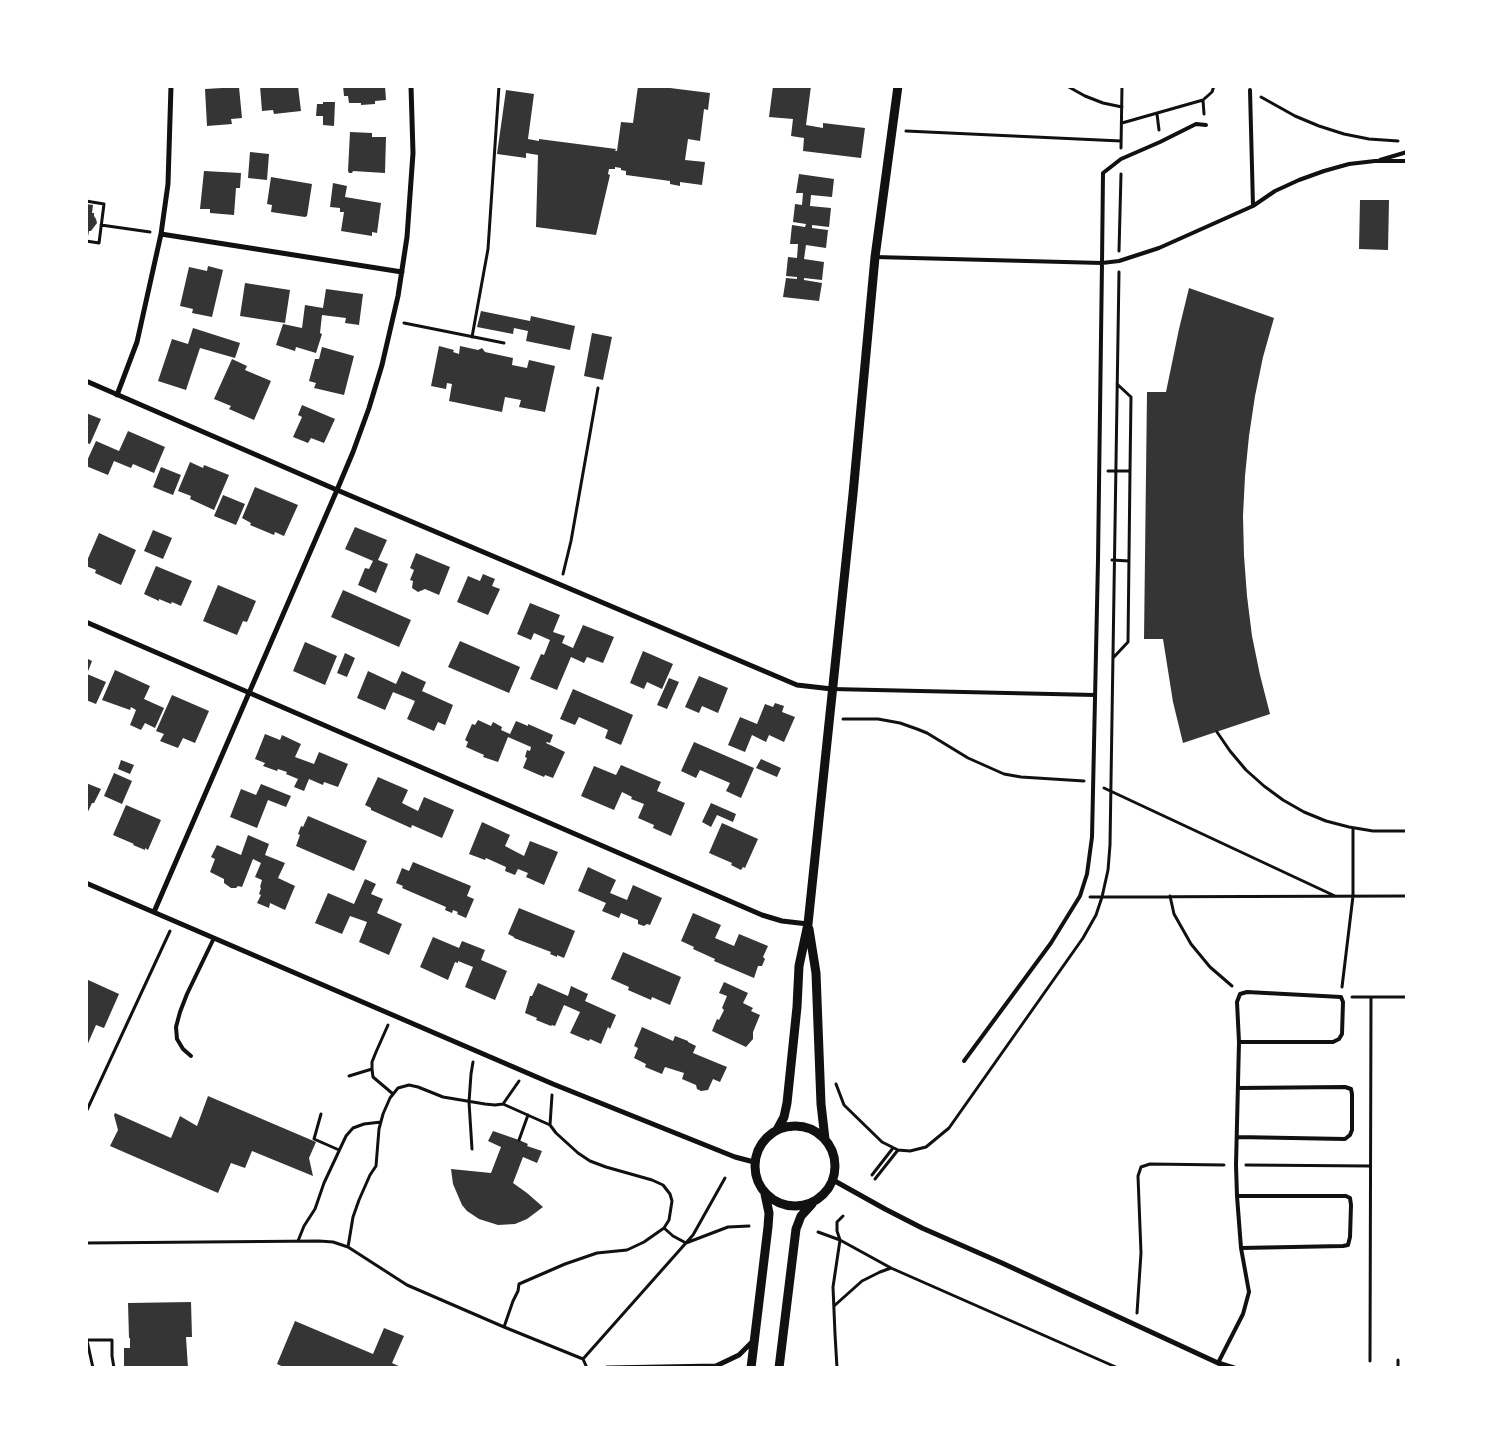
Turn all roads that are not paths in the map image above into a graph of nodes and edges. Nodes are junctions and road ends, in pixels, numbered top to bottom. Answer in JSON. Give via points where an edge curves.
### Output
{"nodes":[{"id":1,"x":171,"y":86,"type":"edge"},
{"id":2,"x":411,"y":86,"type":"edge"},
{"id":3,"x":898,"y":86,"type":"edge"},
{"id":4,"x":1250,"y":90,"type":"road end"},
{"id":5,"x":1206,"y":125,"type":"dead end"},
{"id":6,"x":1407,"y":152,"type":"edge"},
{"id":7,"x":1375,"y":161,"type":"junction"},
{"id":8,"x":1407,"y":161,"type":"edge"},
{"id":9,"x":1253,"y":206,"type":"junction"},
{"id":10,"x":161,"y":234,"type":"junction"},
{"id":11,"x":875,"y":257,"type":"junction"},
{"id":12,"x":1102,"y":263,"type":"junction"},
{"id":13,"x":402,"y":272,"type":"junction"},
{"id":14,"x":86,"y":381,"type":"edge"},
{"id":15,"x":117,"y":395,"type":"junction"},
{"id":16,"x":337,"y":490,"type":"junction"},
{"id":17,"x":86,"y":622,"type":"edge"},
{"id":18,"x":832,"y":689,"type":"junction"},
{"id":19,"x":249,"y":692,"type":"junction"},
{"id":20,"x":1094,"y":695,"type":"junction"},
{"id":21,"x":86,"y":883,"type":"edge"},
{"id":22,"x":154,"y":912,"type":"junction"},
{"id":23,"x":808,"y":924,"type":"junction"},
{"id":24,"x":214,"y":938,"type":"junction"},
{"id":25,"x":1239,"y":1042,"type":"junction"},
{"id":26,"x":191,"y":1056,"type":"dead end"},
{"id":27,"x":964,"y":1061,"type":"dead end"},
{"id":28,"x":1238,"y":1088,"type":"junction"},
{"id":29,"x":777,"y":1130,"type":"junction"},
{"id":30,"x":1237,"y":1137,"type":"junction"},
{"id":31,"x":825,"y":1139,"type":"junction"},
{"id":32,"x":754,"y":1162,"type":"junction"},
{"id":33,"x":833,"y":1180,"type":"junction"},
{"id":34,"x":764,"y":1194,"type":"junction"},
{"id":35,"x":1237,"y":1196,"type":"junction"},
{"id":36,"x":812,"y":1203,"type":"junction"},
{"id":37,"x":1241,"y":1248,"type":"junction"},
{"id":38,"x":754,"y":1339,"type":"junction"},
{"id":39,"x":1218,"y":1363,"type":"junction"},
{"id":40,"x":718,"y":1367,"type":"edge"},
{"id":41,"x":607,"y":1368,"type":"edge"},
{"id":42,"x":751,"y":1368,"type":"edge"},
{"id":43,"x":779,"y":1368,"type":"edge"},
{"id":44,"x":1234,"y":1368,"type":"edge"}],
"edges":[{"from":1,"to":10,"type":"street","via":[[168,184]]},
{"from":2,"to":13,"type":"street","via":[[413,153]]},
{"from":3,"to":11,"type":"street"},
{"from":4,"to":9,"type":"lane"},
{"from":5,"to":12,"type":"lane","via":[[1196,124],[1121,159],[1103,173]]},
{"from":6,"to":7,"type":"lane"},
{"from":7,"to":8,"type":"lane"},
{"from":7,"to":9,"type":"lane","via":[[1349,164],[1307,177]]},
{"from":9,"to":12,"type":"lane","via":[[1159,248]]},
{"from":10,"to":13,"type":"street"},
{"from":10,"to":15,"type":"street","via":[[137,342]]},
{"from":11,"to":12,"type":"lane"},
{"from":11,"to":18,"type":"street"},
{"from":12,"to":20,"type":"lane"},
{"from":13,"to":16,"type":"street","via":[[382,365]]},
{"from":14,"to":15,"type":"street"},
{"from":15,"to":16,"type":"street"},
{"from":16,"to":18,"type":"street","via":[[796,685]]},
{"from":16,"to":19,"type":"street"},
{"from":17,"to":19,"type":"street"},
{"from":18,"to":20,"type":"lane"},
{"from":18,"to":23,"type":"street"},
{"from":19,"to":22,"type":"street"},
{"from":19,"to":23,"type":"street","via":[[762,915]]},
{"from":20,"to":27,"type":"lane","via":[[1091,855],[1080,896],[1051,943]]},
{"from":21,"to":22,"type":"street"},
{"from":22,"to":24,"type":"street"},
{"from":23,"to":29,"type":"street","via":[[799,966],[787,1103]]},
{"from":23,"to":31,"type":"street","via":[[816,973]]},
{"from":24,"to":26,"type":"lane","via":[[187,994],[176,1027],[177,1039]]},
{"from":24,"to":32,"type":"street","via":[[526,1073]]},
{"from":25,"to":25,"type":"lane","via":[[1237,1002],[1240,994],[1341,997],[1342,1034],[1333,1042]]},
{"from":25,"to":28,"type":"lane"},
{"from":28,"to":30,"type":"lane"},
{"from":28,"to":30,"type":"lane","via":[[1345,1087],[1352,1094],[1352,1130],[1345,1139]]},
{"from":29,"to":31,"type":"street","via":[[798,1126],[817,1132]]},
{"from":29,"to":32,"type":"street","via":[[762,1143]]},
{"from":30,"to":35,"type":"lane"},
{"from":31,"to":33,"type":"street","via":[[835,1158]]},
{"from":32,"to":34,"type":"street","via":[[756,1179]]},
{"from":33,"to":36,"type":"street","via":[[821,1197]]},
{"from":33,"to":39,"type":"street","via":[[922,1228]]},
{"from":34,"to":36,"type":"street","via":[[792,1207]]},
{"from":34,"to":38,"type":"street","via":[[769,1213]]},
{"from":35,"to":37,"type":"lane"},
{"from":35,"to":37,"type":"lane","via":[[1346,1196],[1350,1198],[1351,1205],[1348,1245]]},
{"from":36,"to":43,"type":"street","via":[[802,1216],[795,1235]]},
{"from":37,"to":39,"type":"lane","via":[[1249,1292],[1243,1314]]},
{"from":38,"to":40,"type":"street","via":[[739,1355]]},
{"from":38,"to":42,"type":"street"},
{"from":39,"to":44,"type":"street"},
{"from":40,"to":41,"type":"street"}]}
